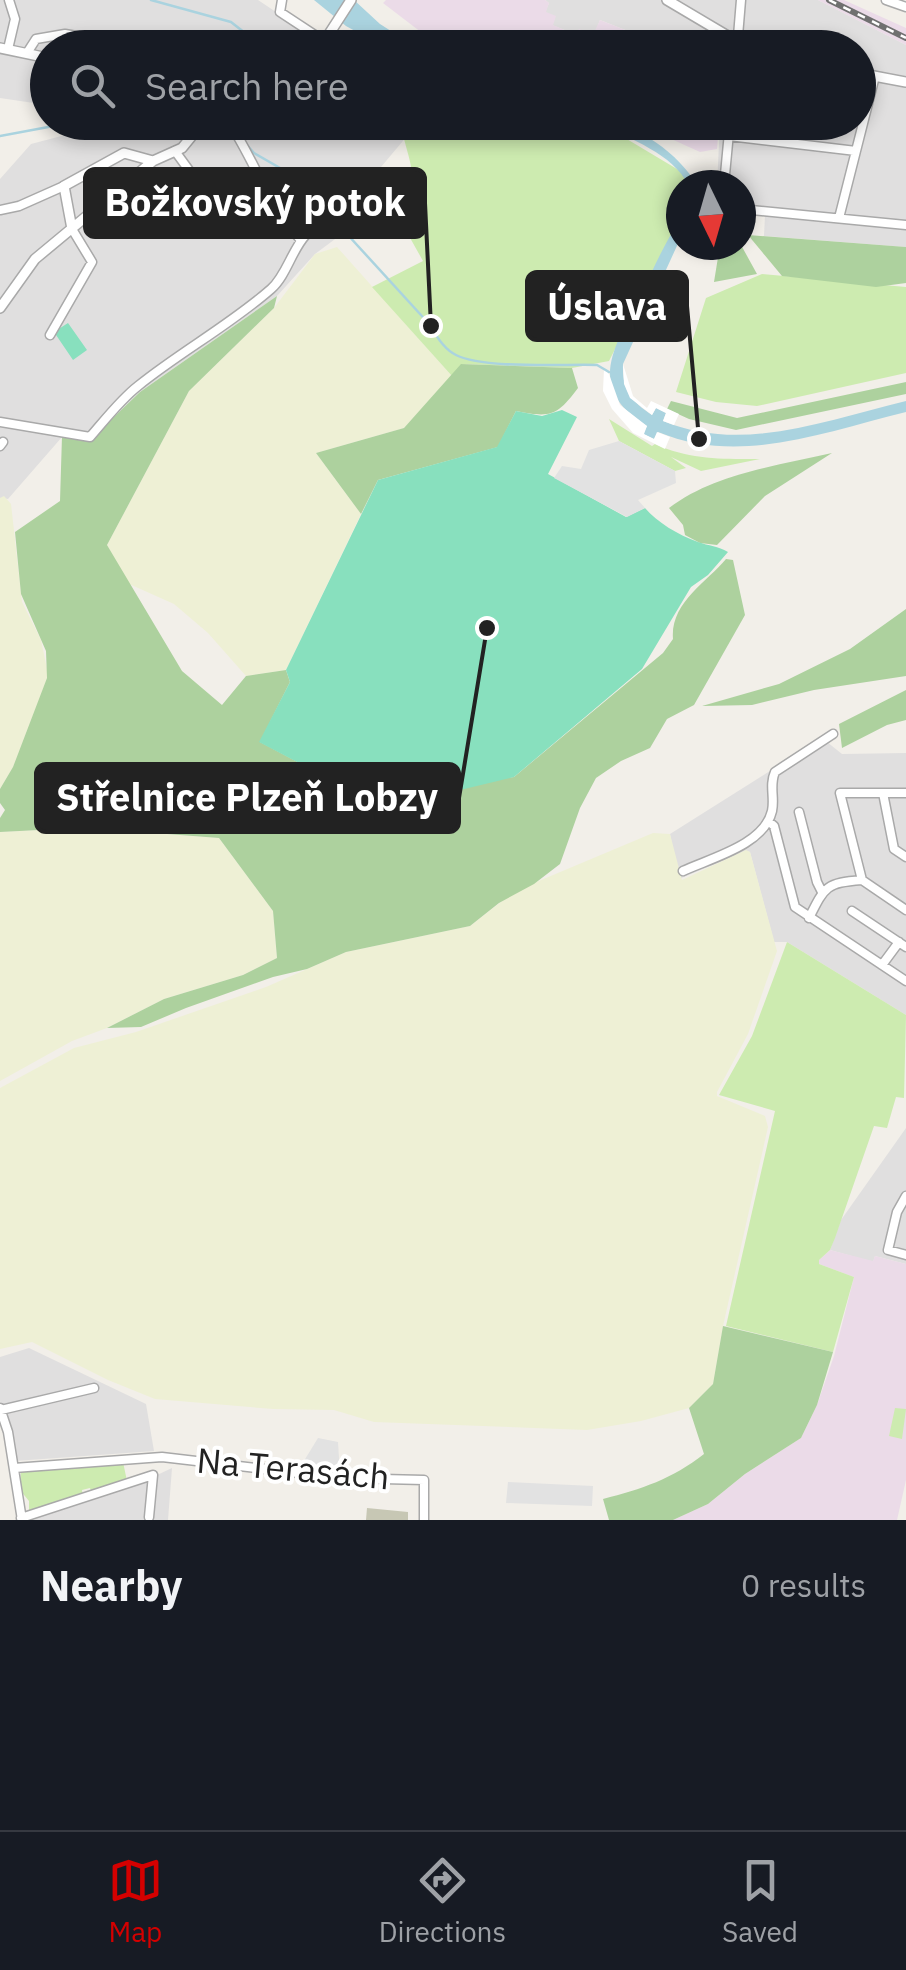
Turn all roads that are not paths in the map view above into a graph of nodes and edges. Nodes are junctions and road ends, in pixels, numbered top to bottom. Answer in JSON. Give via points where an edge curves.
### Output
{"nodes":[{"id":1,"x":8,"y":0,"type":"edge"},
{"id":2,"x":282,"y":0,"type":"edge"},
{"id":3,"x":351,"y":0,"type":"edge"},
{"id":4,"x":666,"y":0,"type":"edge"},
{"id":5,"x":740,"y":0,"type":"edge"},
{"id":6,"x":886,"y":0,"type":"edge"},
{"id":7,"x":902,"y":4,"type":"edge"},
{"id":8,"x":306,"y":30,"type":"edge"},
{"id":9,"x":331,"y":30,"type":"edge"},
{"id":10,"x":715,"y":30,"type":"edge"},
{"id":11,"x":741,"y":30,"type":"edge"},
{"id":12,"x":30,"y":48,"type":"edge"},
{"id":13,"x":4,"y":49,"type":"edge"},
{"id":14,"x":27,"y":53,"type":"junction"},
{"id":15,"x":30,"y":54,"type":"edge"},
{"id":16,"x":876,"y":76,"type":"edge"},
{"id":17,"x":906,"y":82,"type":"edge"},
{"id":18,"x":188,"y":140,"type":"edge"},
{"id":19,"x":240,"y":140,"type":"edge"},
{"id":20,"x":729,"y":140,"type":"edge"},
{"id":21,"x":761,"y":140,"type":"edge"},
{"id":22,"x":859,"y":140,"type":"edge"},
{"id":23,"x":175,"y":151,"type":"junction"},
{"id":24,"x":856,"y":152,"type":"junction"},
{"id":25,"x":154,"y":160,"type":"junction"},
{"id":26,"x":726,"y":170,"type":"edge"},
{"id":27,"x":64,"y":186,"type":"junction"},
{"id":28,"x":208,"y":196,"type":"dead end"},
{"id":29,"x":0,"y":210,"type":"edge"},
{"id":30,"x":756,"y":210,"type":"edge"},
{"id":31,"x":840,"y":218,"type":"junction"},
{"id":32,"x":330,"y":225,"type":"dead end"},
{"id":33,"x":906,"y":226,"type":"edge"},
{"id":34,"x":72,"y":230,"type":"junction"},
{"id":35,"x":300,"y":239,"type":"junction"},
{"id":36,"x":0,"y":308,"type":"edge"},
{"id":37,"x":50,"y":335,"type":"dead end"},
{"id":38,"x":0,"y":422,"type":"edge"},
{"id":39,"x":833,"y":734,"type":"dead end"},
{"id":40,"x":884,"y":793,"type":"junction"},
{"id":41,"x":906,"y":793,"type":"edge"},
{"id":42,"x":799,"y":812,"type":"dead end"},
{"id":43,"x":768,"y":821,"type":"junction"},
{"id":44,"x":906,"y":857,"type":"edge"},
{"id":45,"x":683,"y":872,"type":"dead end"},
{"id":46,"x":862,"y":880,"type":"junction"},
{"id":47,"x":822,"y":892,"type":"junction"},
{"id":48,"x":852,"y":910,"type":"dead end"},
{"id":49,"x":906,"y":910,"type":"edge"},
{"id":50,"x":809,"y":918,"type":"junction"},
{"id":51,"x":902,"y":945,"type":"edge"},
{"id":52,"x":882,"y":966,"type":"junction"},
{"id":53,"x":906,"y":981,"type":"edge"},
{"id":54,"x":906,"y":1196,"type":"edge"},
{"id":55,"x":906,"y":1255,"type":"edge"},
{"id":56,"x":94,"y":1388,"type":"dead end"},
{"id":57,"x":0,"y":1409,"type":"edge"},
{"id":58,"x":14,"y":1468,"type":"junction"},
{"id":59,"x":149,"y":1518,"type":"dead end"},
{"id":60,"x":22,"y":1519,"type":"edge"},
{"id":61,"x":424,"y":1520,"type":"edge"}],
"edges":[{"from":1,"to":13,"type":"street","via":[[15,19]]},
{"from":2,"to":8,"type":"street","via":[[280,12]]},
{"from":3,"to":9,"type":"street"},
{"from":4,"to":10,"type":"street"},
{"from":5,"to":11,"type":"street"},
{"from":6,"to":7,"type":"street"},
{"from":12,"to":14,"type":"street"},
{"from":13,"to":14,"type":"street"},
{"from":14,"to":15,"type":"street"},
{"from":16,"to":17,"type":"street"},
{"from":18,"to":23,"type":"street"},
{"from":19,"to":35,"type":"street","via":[[276,213]]},
{"from":20,"to":26,"type":"street"},
{"from":21,"to":24,"type":"street"},
{"from":22,"to":24,"type":"street"},
{"from":23,"to":25,"type":"street"},
{"from":23,"to":28,"type":"street"},
{"from":24,"to":31,"type":"street"},
{"from":25,"to":27,"type":"street","via":[[124,153]]},
{"from":25,"to":34,"type":"street"},
{"from":27,"to":29,"type":"street"},
{"from":27,"to":34,"type":"street"},
{"from":30,"to":31,"type":"street"},
{"from":31,"to":33,"type":"street"},
{"from":32,"to":35,"type":"street"},
{"from":34,"to":36,"type":"street","via":[[36,259]]},
{"from":34,"to":37,"type":"street","via":[[92,262]]},
{"from":35,"to":38,"type":"street","via":[[274,287],[135,388],[90,437]]},
{"from":39,"to":43,"type":"street","via":[[775,772]]},
{"from":40,"to":41,"type":"street"},
{"from":40,"to":44,"type":"street","via":[[894,849]]},
{"from":40,"to":46,"type":"street","via":[[840,793]]},
{"from":42,"to":47,"type":"street"},
{"from":43,"to":45,"type":"street","via":[[750,840]]},
{"from":43,"to":50,"type":"street","via":[[795,907]]},
{"from":46,"to":47,"type":"street","via":[[834,882]]},
{"from":46,"to":49,"type":"street"},
{"from":47,"to":50,"type":"street"},
{"from":48,"to":51,"type":"street"},
{"from":50,"to":52,"type":"street"},
{"from":51,"to":52,"type":"street"},
{"from":52,"to":53,"type":"street"},
{"from":54,"to":55,"type":"street","via":[[888,1250]]},
{"from":56,"to":57,"type":"street"},
{"from":57,"to":58,"type":"street"},
{"from":58,"to":60,"type":"street"},
{"from":58,"to":61,"type":"street","name":"Na Terasách","via":[[162,1457],[340,1478],[424,1480]]},
{"from":59,"to":60,"type":"street","via":[[154,1475]]}]}
